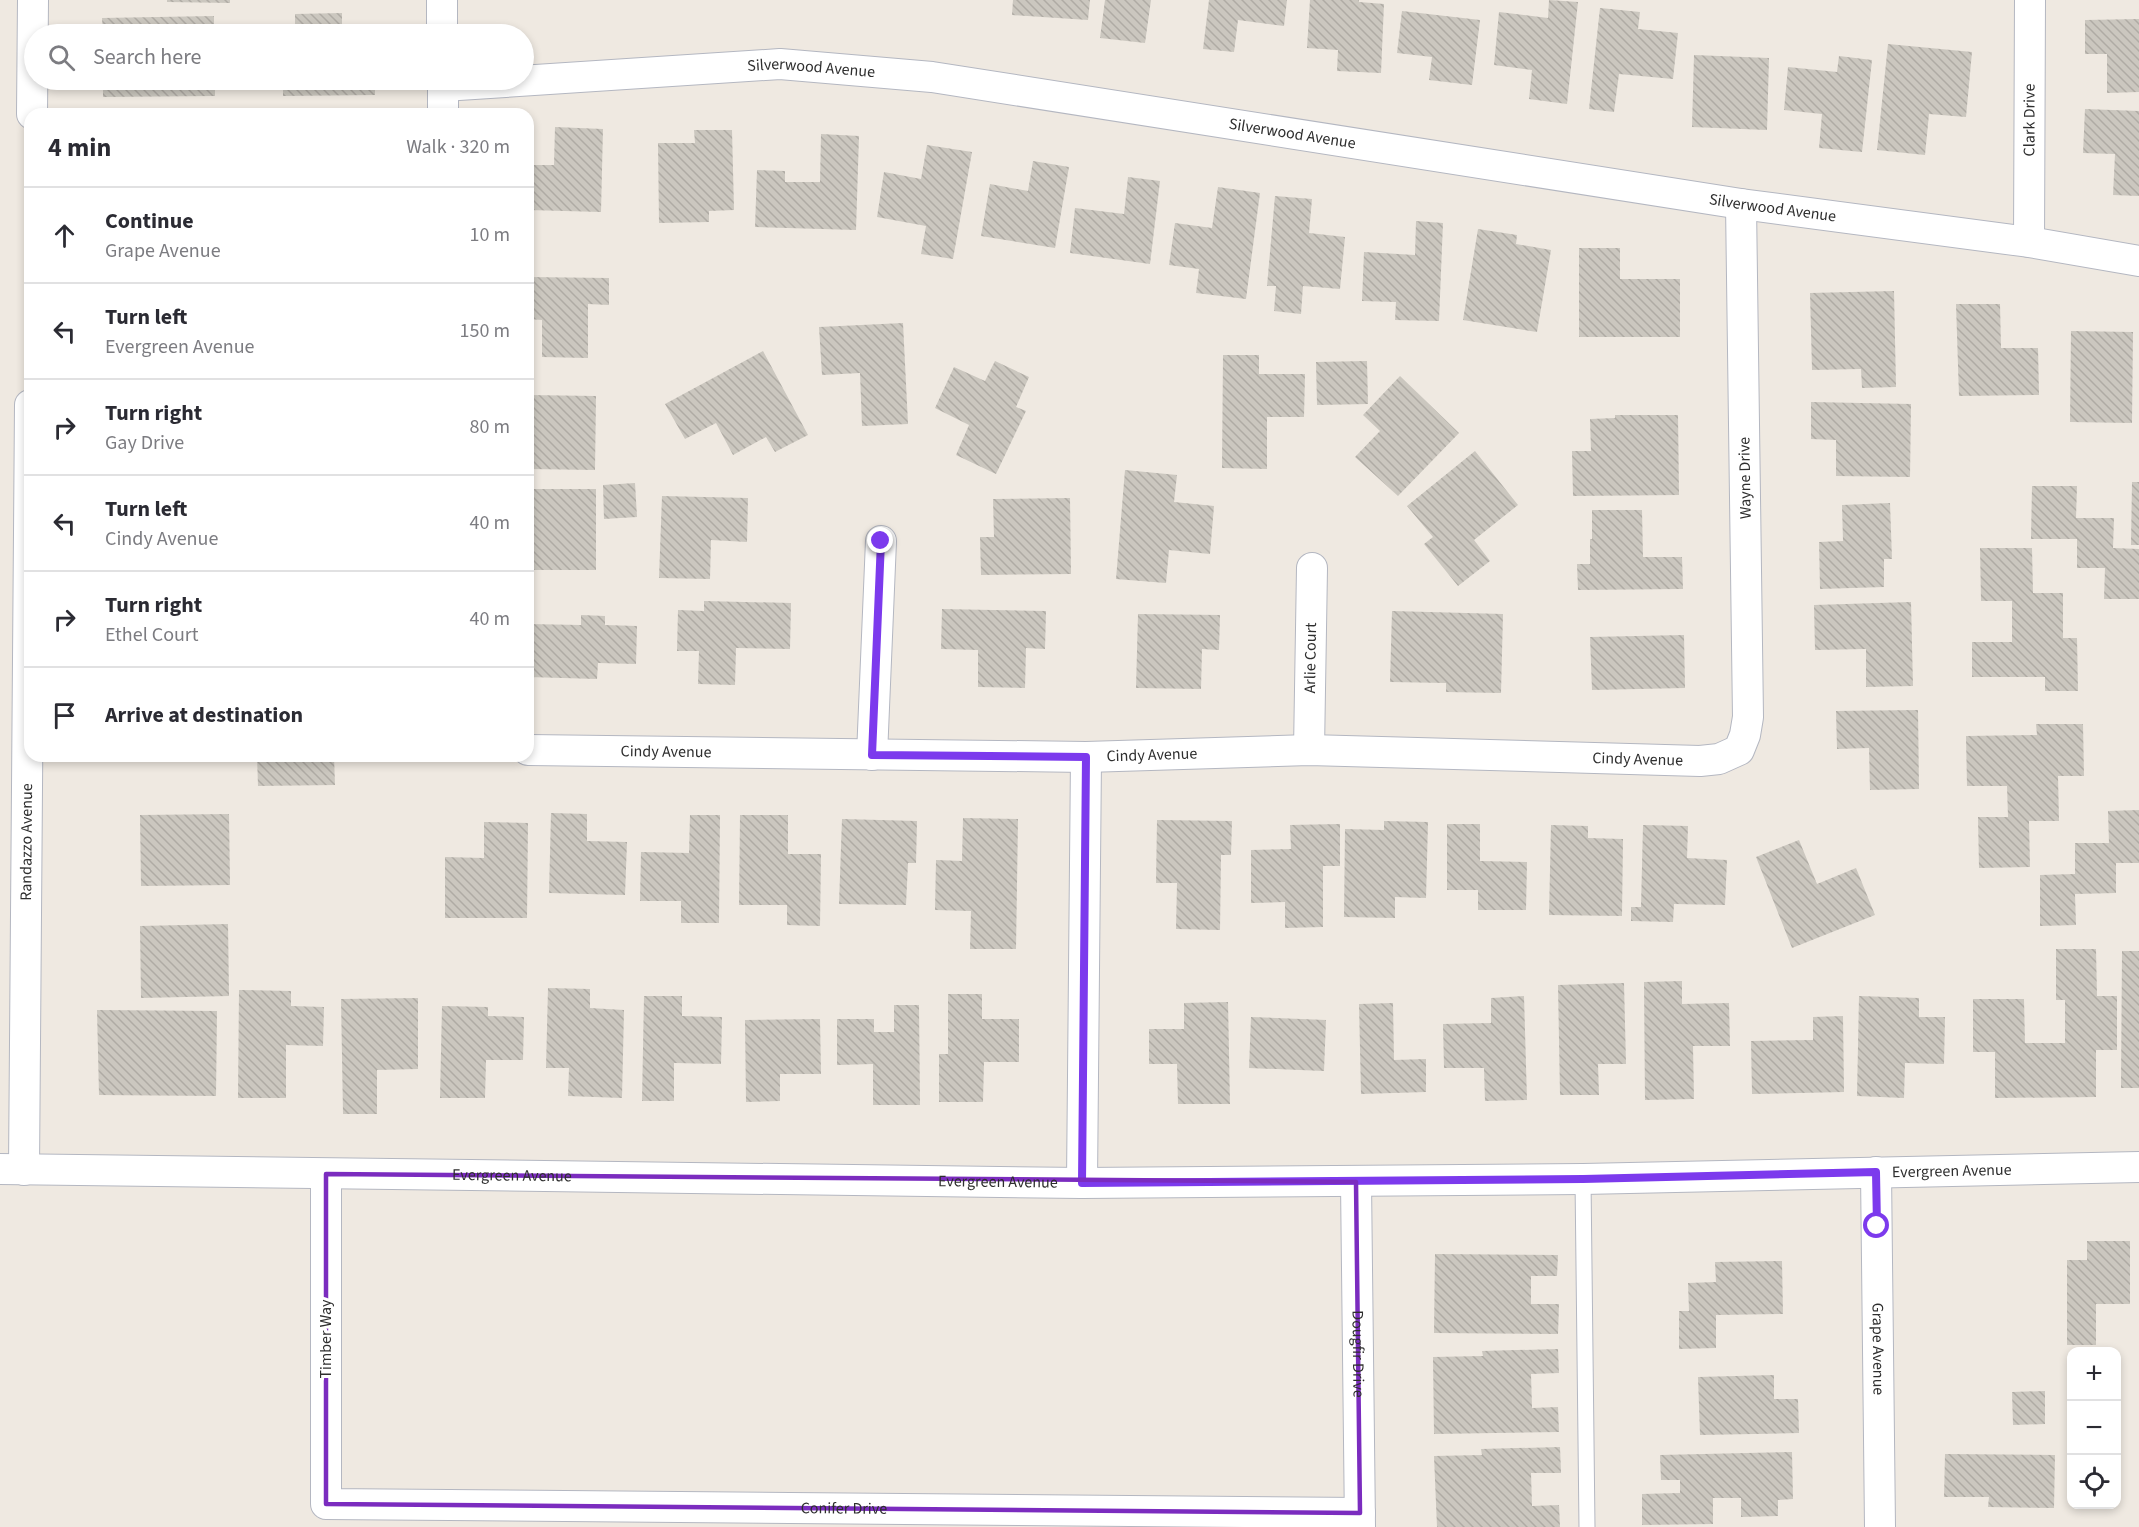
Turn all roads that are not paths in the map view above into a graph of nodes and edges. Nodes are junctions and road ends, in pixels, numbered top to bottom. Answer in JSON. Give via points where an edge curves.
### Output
{"nodes":[{"id":1,"x":33,"y":0,"type":"edge"},
{"id":2,"x":442,"y":0,"type":"edge"},
{"id":3,"x":2030,"y":0,"type":"edge"},
{"id":4,"x":33,"y":24,"type":"edge"},
{"id":5,"x":442,"y":24,"type":"edge"},
{"id":6,"x":534,"y":85,"type":"edge"},
{"id":7,"x":32,"y":90,"type":"edge"},
{"id":8,"x":478,"y":90,"type":"edge"},
{"id":9,"x":443,"y":93,"type":"edge"},
{"id":10,"x":32,"y":108,"type":"edge"},
{"id":11,"x":1741,"y":204,"type":"junction"},
{"id":12,"x":2029,"y":242,"type":"junction"},
{"id":13,"x":2139,"y":261,"type":"edge"},
{"id":14,"x":881,"y":541,"type":"dead end"},
{"id":15,"x":1312,"y":568,"type":"dead end"},
{"id":16,"x":24,"y":660,"type":"edge"},
{"id":17,"x":534,"y":750,"type":"edge"},
{"id":18,"x":1309,"y":750,"type":"junction"},
{"id":19,"x":1739,"y":750,"type":"joint"},
{"id":20,"x":872,"y":755,"type":"junction"},
{"id":21,"x":1086,"y":757,"type":"junction"},
{"id":22,"x":2139,"y":1167,"type":"edge"},
{"id":23,"x":12,"y":1170,"type":"edge"},
{"id":24,"x":1876,"y":1172,"type":"junction"},
{"id":25,"x":326,"y":1174,"type":"junction"},
{"id":26,"x":1583,"y":1179,"type":"junction"},
{"id":27,"x":1356,"y":1182,"type":"junction"},
{"id":28,"x":1082,"y":1183,"type":"junction"},
{"id":29,"x":326,"y":1504,"type":"joint"},
{"id":30,"x":1360,"y":1520,"type":"edge"},
{"id":31,"x":1587,"y":1527,"type":"edge"},
{"id":32,"x":1880,"y":1527,"type":"edge"}],
"edges":[{"from":1,"to":4,"type":"street"},
{"from":2,"to":5,"type":"street"},
{"from":3,"to":12,"type":"street","name":"Clark Drive"},
{"from":6,"to":11,"type":"street","name":"Silverwood Avenue","via":[[780,64],[921,76]]},
{"from":7,"to":10,"type":"street"},
{"from":8,"to":9,"type":"street","name":"Silverwood Avenue"},
{"from":11,"to":12,"type":"street","name":"Silverwood Avenue"},
{"from":11,"to":19,"type":"street","name":"Wayne Drive","via":[[1748,717]]},
{"from":12,"to":13,"type":"street","name":"Silverwood Avenue"},
{"from":14,"to":20,"type":"street"},
{"from":15,"to":18,"type":"street","name":"Arlie Court"},
{"from":16,"to":23,"type":"street","name":"Randazzo Avenue"},
{"from":17,"to":20,"type":"street","name":"Cindy Avenue"},
{"from":18,"to":19,"type":"street","name":"Cindy Avenue","via":[[1700,761],[1719,759]]},
{"from":18,"to":21,"type":"street","name":"Cindy Avenue"},
{"from":20,"to":21,"type":"street","name":"Cindy Avenue"},
{"from":21,"to":28,"type":"street"},
{"from":22,"to":24,"type":"street","name":"Evergreen Avenue"},
{"from":23,"to":25,"type":"street","name":"Evergreen Avenue"},
{"from":24,"to":26,"type":"street","name":"Evergreen Avenue"},
{"from":24,"to":32,"type":"street","name":"Grape Avenue"},
{"from":25,"to":28,"type":"street","name":"Evergreen Avenue"},
{"from":25,"to":29,"type":"street","name":"Timber Way"},
{"from":26,"to":27,"type":"street","name":"Evergreen Avenue"},
{"from":26,"to":31,"type":"lane"},
{"from":27,"to":28,"type":"street","name":"Evergreen Avenue"},
{"from":27,"to":30,"type":"street","name":"Dougfir Drive"},
{"from":29,"to":30,"type":"street","name":"Conifer Drive"}]}
